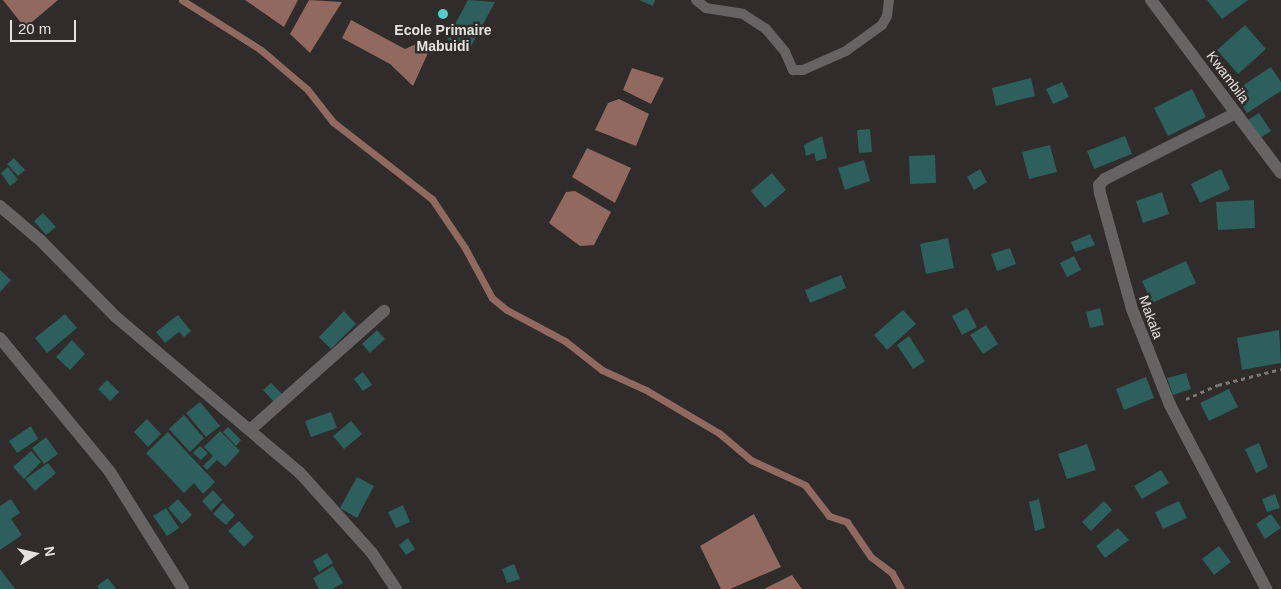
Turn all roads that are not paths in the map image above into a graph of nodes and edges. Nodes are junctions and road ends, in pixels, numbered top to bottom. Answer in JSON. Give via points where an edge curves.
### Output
{"nodes":[{"id":1,"x":696,"y":0,"type":"edge"},
{"id":2,"x":890,"y":0,"type":"edge"},
{"id":3,"x":1151,"y":0,"type":"edge"},
{"id":4,"x":1236,"y":112,"type":"junction"},
{"id":5,"x":1281,"y":173,"type":"edge"},
{"id":6,"x":0,"y":206,"type":"edge"},
{"id":7,"x":384,"y":312,"type":"dead end"},
{"id":8,"x":0,"y":338,"type":"edge"},
{"id":9,"x":251,"y":430,"type":"junction"},
{"id":10,"x":184,"y":589,"type":"edge"},
{"id":11,"x":396,"y":589,"type":"edge"},
{"id":12,"x":1266,"y":589,"type":"edge"}],
"edges":[{"from":1,"to":2,"type":"lane","via":[[706,8],[744,14],[766,29],[785,52],[793,70],[803,70],[846,51],[882,25]]},
{"from":3,"to":4,"type":"street","name":"Kwambila"},
{"from":4,"to":5,"type":"street","name":"Kwambila"},
{"from":4,"to":12,"type":"street","name":"Makala","via":[[1100,184],[1132,309],[1170,405]]},
{"from":6,"to":9,"type":"street","via":[[40,240],[116,317]]},
{"from":7,"to":9,"type":"street"},
{"from":8,"to":10,"type":"street","via":[[110,472]]},
{"from":9,"to":11,"type":"street","via":[[300,473],[325,504],[356,534]]}]}
